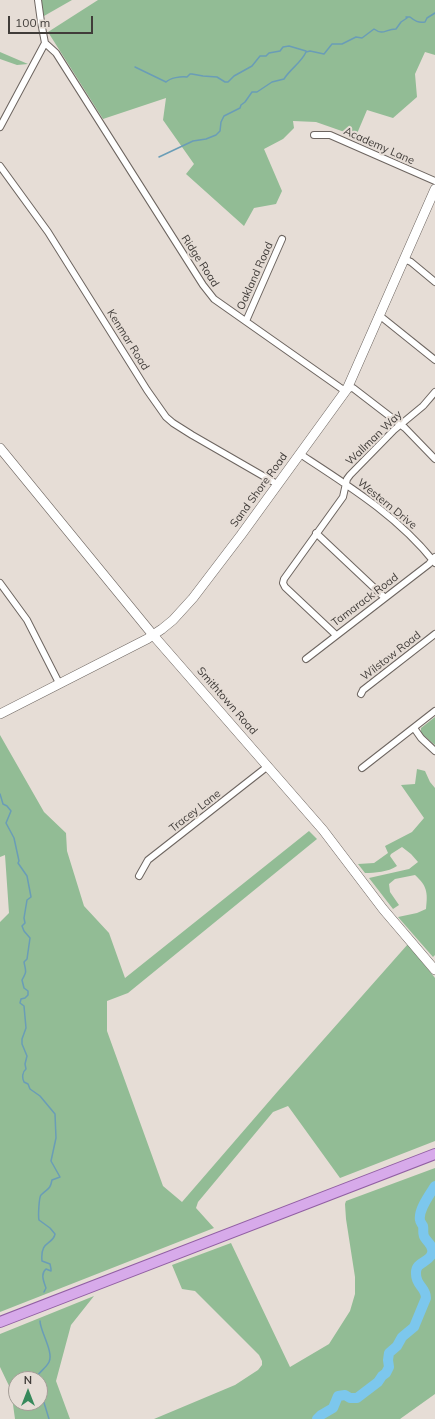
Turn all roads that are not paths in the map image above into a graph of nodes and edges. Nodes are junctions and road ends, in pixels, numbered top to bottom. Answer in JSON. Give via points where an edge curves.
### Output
{"nodes":[{"id":1,"x":38,"y":0,"type":"edge"},
{"id":2,"x":45,"y":43,"type":"junction"},
{"id":3,"x":0,"y":127,"type":"edge"},
{"id":4,"x":314,"y":135,"type":"dead end"},
{"id":5,"x":0,"y":166,"type":"edge"},
{"id":6,"x":435,"y":181,"type":"edge"},
{"id":7,"x":435,"y":189,"type":"edge"},
{"id":8,"x":432,"y":204,"type":"edge"},
{"id":9,"x":282,"y":239,"type":"dead end"},
{"id":10,"x":404,"y":259,"type":"junction"},
{"id":11,"x":435,"y":282,"type":"edge"},
{"id":12,"x":380,"y":315,"type":"junction"},
{"id":13,"x":246,"y":321,"type":"junction"},
{"id":14,"x":435,"y":360,"type":"edge"},
{"id":15,"x":347,"y":389,"type":"junction"},
{"id":16,"x":435,"y":392,"type":"edge"},
{"id":17,"x":400,"y":425,"type":"junction"},
{"id":18,"x":0,"y":448,"type":"edge"},
{"id":19,"x":300,"y":454,"type":"junction"},
{"id":20,"x":435,"y":459,"type":"edge"},
{"id":21,"x":277,"y":484,"type":"junction"},
{"id":22,"x":346,"y":484,"type":"junction"},
{"id":23,"x":316,"y":533,"type":"junction"},
{"id":24,"x":434,"y":560,"type":"edge"},
{"id":25,"x":0,"y":583,"type":"edge"},
{"id":26,"x":384,"y":598,"type":"junction"},
{"id":27,"x":336,"y":634,"type":"junction"},
{"id":28,"x":435,"y":634,"type":"edge"},
{"id":29,"x":154,"y":635,"type":"junction"},
{"id":30,"x":306,"y":659,"type":"dead end"},
{"id":31,"x":59,"y":683,"type":"junction"},
{"id":32,"x":361,"y":694,"type":"dead end"},
{"id":33,"x":435,"y":711,"type":"edge"},
{"id":34,"x":0,"y":714,"type":"edge"},
{"id":35,"x":414,"y":728,"type":"junction"},
{"id":36,"x":435,"y":751,"type":"edge"},
{"id":37,"x":268,"y":766,"type":"junction"},
{"id":38,"x":362,"y":768,"type":"dead end"},
{"id":39,"x":140,"y":876,"type":"dead end"},
{"id":40,"x":434,"y":967,"type":"edge"},
{"id":41,"x":435,"y":1154,"type":"edge"},
{"id":42,"x":0,"y":1322,"type":"edge"}],
"edges":[{"from":1,"to":2,"type":"street"},
{"from":2,"to":3,"type":"street"},
{"from":2,"to":13,"type":"street","name":"Ridge Road","via":[[56,52],[207,290],[220,304]]},
{"from":4,"to":6,"type":"street","name":"Academy Lane","via":[[330,135]]},
{"from":5,"to":21,"type":"street","name":"Kenmar Road","via":[[48,232],[166,417]]},
{"from":7,"to":8,"type":"street","name":"Sand Shore Road"},
{"from":8,"to":10,"type":"street","name":"Sand Shore Road"},
{"from":9,"to":13,"type":"street","name":"Oakland Road"},
{"from":10,"to":11,"type":"street"},
{"from":10,"to":12,"type":"street","name":"Sand Shore Road"},
{"from":12,"to":14,"type":"street"},
{"from":12,"to":15,"type":"street","name":"Sand Shore Road"},
{"from":13,"to":15,"type":"street","name":"Ridge Road","via":[[342,389]]},
{"from":15,"to":17,"type":"street","name":"Ridge Road","via":[[353,388]]},
{"from":15,"to":19,"type":"street","name":"Sand Shore Road"},
{"from":16,"to":17,"type":"street","name":"Wallman Way"},
{"from":17,"to":20,"type":"street","name":"Ridge Road"},
{"from":17,"to":22,"type":"street","name":"Wallman Way","via":[[350,475]]},
{"from":18,"to":29,"type":"street","name":"Smithtown Road"},
{"from":19,"to":21,"type":"street","name":"Sand Shore Road"},
{"from":19,"to":22,"type":"street","name":"Western Drive"},
{"from":21,"to":29,"type":"street","name":"Sand Shore Road","via":[[188,604]]},
{"from":22,"to":23,"type":"street","name":"Wallman Way","via":[[343,497]]},
{"from":22,"to":24,"type":"street","name":"Western Drive","via":[[383,511]]},
{"from":23,"to":26,"type":"street"},
{"from":23,"to":27,"type":"street","name":"Wallman Way","via":[[283,583]]},
{"from":24,"to":26,"type":"street","name":"Tamarack Road"},
{"from":25,"to":31,"type":"street","via":[[27,620]]},
{"from":26,"to":27,"type":"street","name":"Tamarack Road"},
{"from":27,"to":30,"type":"street","name":"Tamarack Road"},
{"from":28,"to":32,"type":"street","name":"Wilstow Road"},
{"from":29,"to":31,"type":"street","name":"Sand Shore Road"},
{"from":29,"to":37,"type":"street","name":"Smithtown Road"},
{"from":31,"to":34,"type":"street","name":"Sand Shore Road"},
{"from":33,"to":35,"type":"street"},
{"from":35,"to":36,"type":"street"},
{"from":35,"to":38,"type":"street"},
{"from":37,"to":39,"type":"street","name":"Tracey Lane","via":[[148,860]]},
{"from":37,"to":40,"type":"street","name":"Smithtown Road"},
{"from":41,"to":42,"type":"main road"}]}
